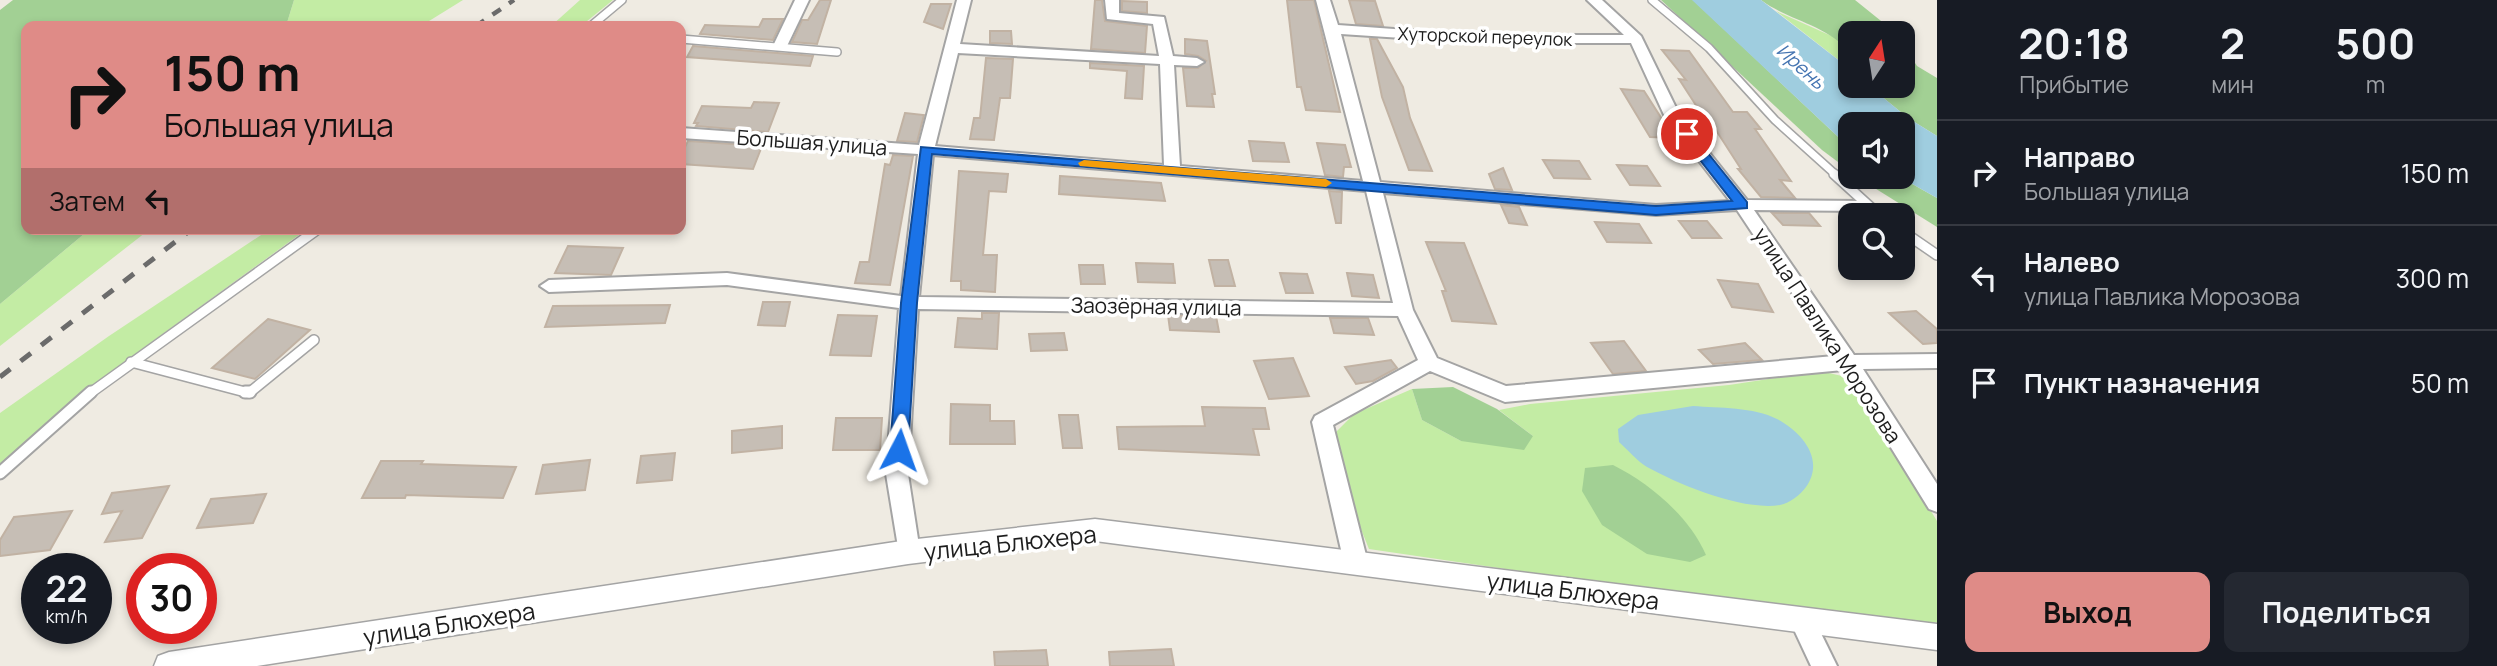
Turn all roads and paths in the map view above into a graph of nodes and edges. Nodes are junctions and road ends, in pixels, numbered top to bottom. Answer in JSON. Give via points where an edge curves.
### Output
{"nodes":[{"id":1,"x":622,"y":0,"type":"edge"},
{"id":2,"x":802,"y":0,"type":"edge"},
{"id":3,"x":964,"y":0,"type":"edge"},
{"id":4,"x":1112,"y":0,"type":"edge"},
{"id":5,"x":1323,"y":0,"type":"edge"},
{"id":6,"x":1594,"y":0,"type":"edge"},
{"id":7,"x":1652,"y":0,"type":"edge"},
{"id":8,"x":598,"y":21,"type":"edge"},
{"id":9,"x":1333,"y":29,"type":"junction"},
{"id":10,"x":1636,"y":38,"type":"junction"},
{"id":11,"x":686,"y":39,"type":"edge"},
{"id":12,"x":780,"y":46,"type":"junction"},
{"id":13,"x":951,"y":48,"type":"junction"},
{"id":14,"x":837,"y":52,"type":"dead end"},
{"id":15,"x":1167,"y":60,"type":"junction"},
{"id":16,"x":1197,"y":62,"type":"dead end"},
{"id":17,"x":686,"y":133,"type":"edge"},
{"id":18,"x":926,"y":150,"type":"junction"},
{"id":19,"x":1172,"y":171,"type":"junction"},
{"id":20,"x":1374,"y":187,"type":"junction"},
{"id":21,"x":1864,"y":203,"type":"edge"},
{"id":22,"x":1742,"y":205,"type":"junction"},
{"id":23,"x":1838,"y":209,"type":"edge"},
{"id":24,"x":310,"y":235,"type":"edge"},
{"id":25,"x":1915,"y":240,"type":"edge"},
{"id":26,"x":1937,"y":255,"type":"edge"},
{"id":27,"x":549,"y":286,"type":"dead end"},
{"id":28,"x":909,"y":303,"type":"junction"},
{"id":29,"x":1404,"y":310,"type":"junction"},
{"id":30,"x":314,"y":340,"type":"dead end"},
{"id":31,"x":1937,"y":361,"type":"edge"},
{"id":32,"x":131,"y":362,"type":"junction"},
{"id":33,"x":1848,"y":362,"type":"junction"},
{"id":34,"x":1429,"y":363,"type":"junction"},
{"id":35,"x":0,"y":473,"type":"edge"},
{"id":36,"x":1937,"y":503,"type":"edge"},
{"id":37,"x":908,"y":552,"type":"junction"},
{"id":38,"x":1356,"y":563,"type":"junction"},
{"id":39,"x":1801,"y":619,"type":"junction"},
{"id":40,"x":1937,"y":637,"type":"edge"},
{"id":41,"x":170,"y":666,"type":"edge"},
{"id":42,"x":1824,"y":666,"type":"edge"}],
"edges":[{"from":1,"to":8,"type":"lane"},
{"from":2,"to":12,"type":"street"},
{"from":3,"to":13,"type":"street"},
{"from":4,"to":15,"type":"street","via":[[1112,16],[1159,20]]},
{"from":5,"to":9,"type":"street"},
{"from":6,"to":10,"type":"street","name":"улица Павлика Морозова"},
{"from":7,"to":21,"type":"lane","via":[[1709,48],[1775,120]]},
{"from":9,"to":10,"type":"street","name":"Хуторской переулок","via":[[1478,39]]},
{"from":9,"to":20,"type":"street"},
{"from":10,"to":22,"type":"street","name":"улица Павлика Морозова","via":[[1673,117]]},
{"from":11,"to":12,"type":"lane"},
{"from":12,"to":14,"type":"lane"},
{"from":13,"to":15,"type":"street"},
{"from":13,"to":18,"type":"street"},
{"from":15,"to":16,"type":"street"},
{"from":15,"to":19,"type":"street"},
{"from":17,"to":18,"type":"street","name":"Большая улица"},
{"from":18,"to":19,"type":"street","name":"Большая улица"},
{"from":18,"to":28,"type":"street"},
{"from":19,"to":20,"type":"street","name":"Большая улица"},
{"from":20,"to":22,"type":"street","name":"Большая улица","via":[[1656,210]]},
{"from":20,"to":29,"type":"street"},
{"from":22,"to":23,"type":"street","name":"Большая улица"},
{"from":22,"to":33,"type":"street","name":"улица Павлика Морозова"},
{"from":24,"to":32,"type":"lane"},
{"from":25,"to":26,"type":"lane"},
{"from":27,"to":28,"type":"street","name":"Заозёрная улица","via":[[727,279]]},
{"from":28,"to":29,"type":"street","name":"Заозёрная улица"},
{"from":28,"to":37,"type":"street","via":[[897,474]]},
{"from":29,"to":34,"type":"street"},
{"from":30,"to":32,"type":"lane","via":[[249,393]]},
{"from":31,"to":33,"type":"street"},
{"from":32,"to":35,"type":"lane"},
{"from":33,"to":34,"type":"street","via":[[1505,394]]},
{"from":33,"to":36,"type":"street","name":"улица Павлика Морозова"},
{"from":34,"to":38,"type":"street","via":[[1322,422]]},
{"from":37,"to":38,"type":"street","name":"улица Блюхера","via":[[1095,530]]},
{"from":37,"to":41,"type":"street","name":"улица Блюхера"},
{"from":38,"to":39,"type":"street","name":"улица Блюхера"},
{"from":39,"to":40,"type":"street","name":"улица Блюхера"},
{"from":39,"to":42,"type":"street"}]}
